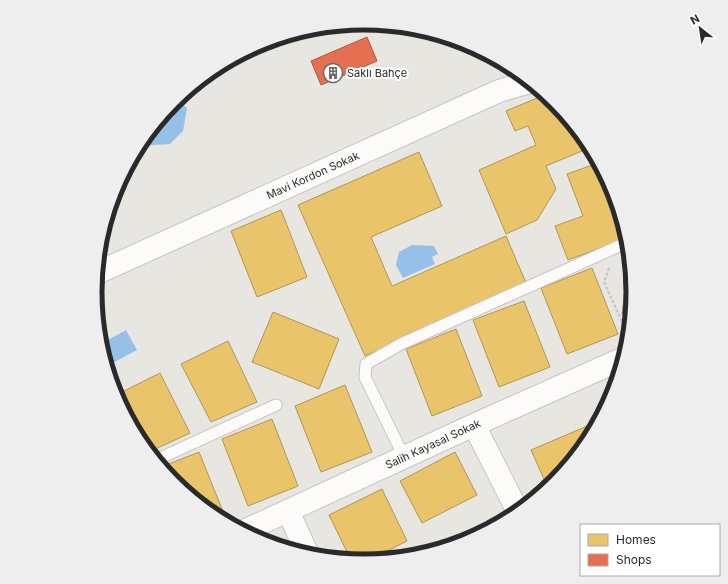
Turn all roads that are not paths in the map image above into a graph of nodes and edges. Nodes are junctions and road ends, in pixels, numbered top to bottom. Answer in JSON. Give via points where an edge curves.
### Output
{"nodes":[{"id":1,"x":523,"y":84,"type":"edge"},
{"id":2,"x":622,"y":245,"type":"edge"},
{"id":3,"x":103,"y":270,"type":"edge"},
{"id":4,"x":617,"y":361,"type":"edge"},
{"id":5,"x":276,"y":405,"type":"dead end"},
{"id":6,"x":474,"y":425,"type":"junction"},
{"id":7,"x":404,"y":457,"type":"junction"},
{"id":8,"x":161,"y":458,"type":"edge"},
{"id":9,"x":515,"y":506,"type":"edge"},
{"id":10,"x":288,"y":511,"type":"junction"},
{"id":11,"x":250,"y":528,"type":"edge"},
{"id":12,"x":304,"y":547,"type":"edge"}],
"edges":[{"from":1,"to":3,"type":"street","name":"Mavi Kordon Sokak","via":[[499,91]]},
{"from":2,"to":7,"type":"lane","via":[[401,344],[366,364],[365,377]]},
{"from":4,"to":6,"type":"street","name":"Salih Kayasal Sokak"},
{"from":5,"to":8,"type":"lane"},
{"from":6,"to":7,"type":"street","name":"Salih Kayasal Sokak"},
{"from":6,"to":9,"type":"street"},
{"from":7,"to":10,"type":"street","name":"Salih Kayasal Sokak"},
{"from":10,"to":11,"type":"street","name":"Salih Kayasal Sokak"},
{"from":10,"to":12,"type":"street"}]}
